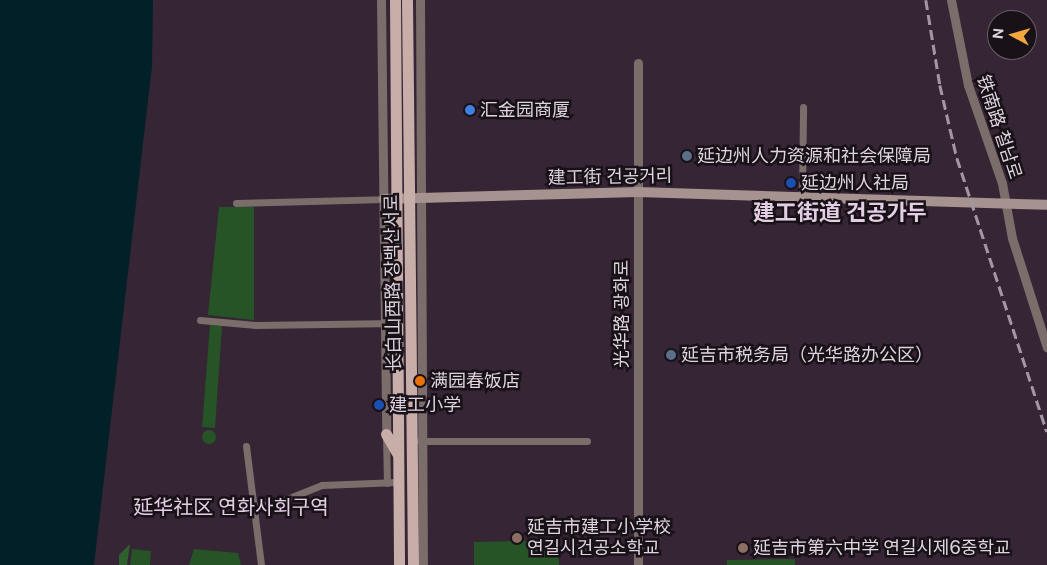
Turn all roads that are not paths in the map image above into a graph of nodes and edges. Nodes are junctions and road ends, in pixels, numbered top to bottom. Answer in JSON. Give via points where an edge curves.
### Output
{"nodes":[{"id":1,"x":381,"y":0,"type":"edge"},
{"id":2,"x":395,"y":0,"type":"edge"},
{"id":3,"x":407,"y":0,"type":"edge"},
{"id":4,"x":420,"y":0,"type":"edge"},
{"id":5,"x":951,"y":0,"type":"edge"},
{"id":6,"x":638,"y":64,"type":"dead end"},
{"id":7,"x":803,"y":107,"type":"dead end"},
{"id":8,"x":638,"y":192,"type":"junction"},
{"id":9,"x":802,"y":195,"type":"junction"},
{"id":10,"x":415,"y":197,"type":"junction"},
{"id":11,"x":397,"y":198,"type":"junction"},
{"id":12,"x":384,"y":199,"type":"junction"},
{"id":13,"x":1003,"y":202,"type":"junction"},
{"id":14,"x":236,"y":203,"type":"dead end"},
{"id":15,"x":1047,"y":206,"type":"edge"},
{"id":16,"x":200,"y":320,"type":"dead end"},
{"id":17,"x":397,"y":322,"type":"junction"},
{"id":18,"x":384,"y":323,"type":"junction"},
{"id":19,"x":1047,"y":348,"type":"edge"},
{"id":20,"x":386,"y":434,"type":"junction"},
{"id":21,"x":417,"y":441,"type":"junction"},
{"id":22,"x":587,"y":441,"type":"dead end"},
{"id":23,"x":246,"y":446,"type":"dead end"},
{"id":24,"x":398,"y":455,"type":"junction"},
{"id":25,"x":398,"y":482,"type":"junction"},
{"id":26,"x":386,"y":483,"type":"junction"},
{"id":27,"x":253,"y":506,"type":"junction"},
{"id":28,"x":261,"y":565,"type":"edge"},
{"id":29,"x":399,"y":565,"type":"edge"},
{"id":30,"x":413,"y":565,"type":"edge"},
{"id":31,"x":423,"y":565,"type":"edge"},
{"id":32,"x":638,"y":565,"type":"edge"}],
"edges":[{"from":1,"to":12,"type":"street","name":"长白山西路 장백산서로"},
{"from":2,"to":11,"type":"main road","name":"长白山西路 장백산서로"},
{"from":3,"to":10,"type":"main road","name":"长白山西路 장백산서로"},
{"from":4,"to":10,"type":"street","name":"长白山西路 장백산서로"},
{"from":5,"to":13,"type":"street","name":"铁南路 철남로","via":[[961,60],[1002,183]]},
{"from":6,"to":8,"type":"street","name":"光华路 광화로"},
{"from":7,"to":9,"type":"street"},
{"from":8,"to":9,"type":"main road","name":"建工街 건공거리"},
{"from":8,"to":10,"type":"main road","name":"建工街 건공거리"},
{"from":8,"to":32,"type":"street","name":"光华路 광화로"},
{"from":9,"to":13,"type":"main road","name":"建工街 건공거리"},
{"from":10,"to":11,"type":"main road","name":"建工街 건공거리"},
{"from":10,"to":21,"type":"main road","name":"长白山西路 장백산서로"},
{"from":11,"to":12,"type":"main road","name":"建工街 건공거리"},
{"from":11,"to":17,"type":"main road","name":"长白山西路 장백산서로"},
{"from":12,"to":14,"type":"street"},
{"from":12,"to":18,"type":"street","name":"长白山西路 장백산서로"},
{"from":13,"to":15,"type":"main road","name":"建工街 건공거리"},
{"from":13,"to":19,"type":"street","name":"铁南路 철남로","via":[[1034,316]]},
{"from":16,"to":18,"type":"street","via":[[256,325]]},
{"from":17,"to":18,"type":"street"},
{"from":17,"to":24,"type":"main road","name":"长白山西路 장백산서로"},
{"from":18,"to":20,"type":"street","name":"长白山西路 장백산서로"},
{"from":20,"to":24,"type":"main road"},
{"from":20,"to":26,"type":"street"},
{"from":21,"to":22,"type":"street"},
{"from":21,"to":30,"type":"main road","name":"长白山西路 장백산서로"},
{"from":21,"to":31,"type":"street","name":"长白山西路 장백산서로"},
{"from":23,"to":27,"type":"street"},
{"from":24,"to":25,"type":"main road","name":"长白山西路 장백산서로"},
{"from":25,"to":26,"type":"street"},
{"from":25,"to":29,"type":"main road","name":"长白山西路 장백산서로"},
{"from":26,"to":27,"type":"street","via":[[322,485],[274,504]]},
{"from":27,"to":28,"type":"street"}]}
